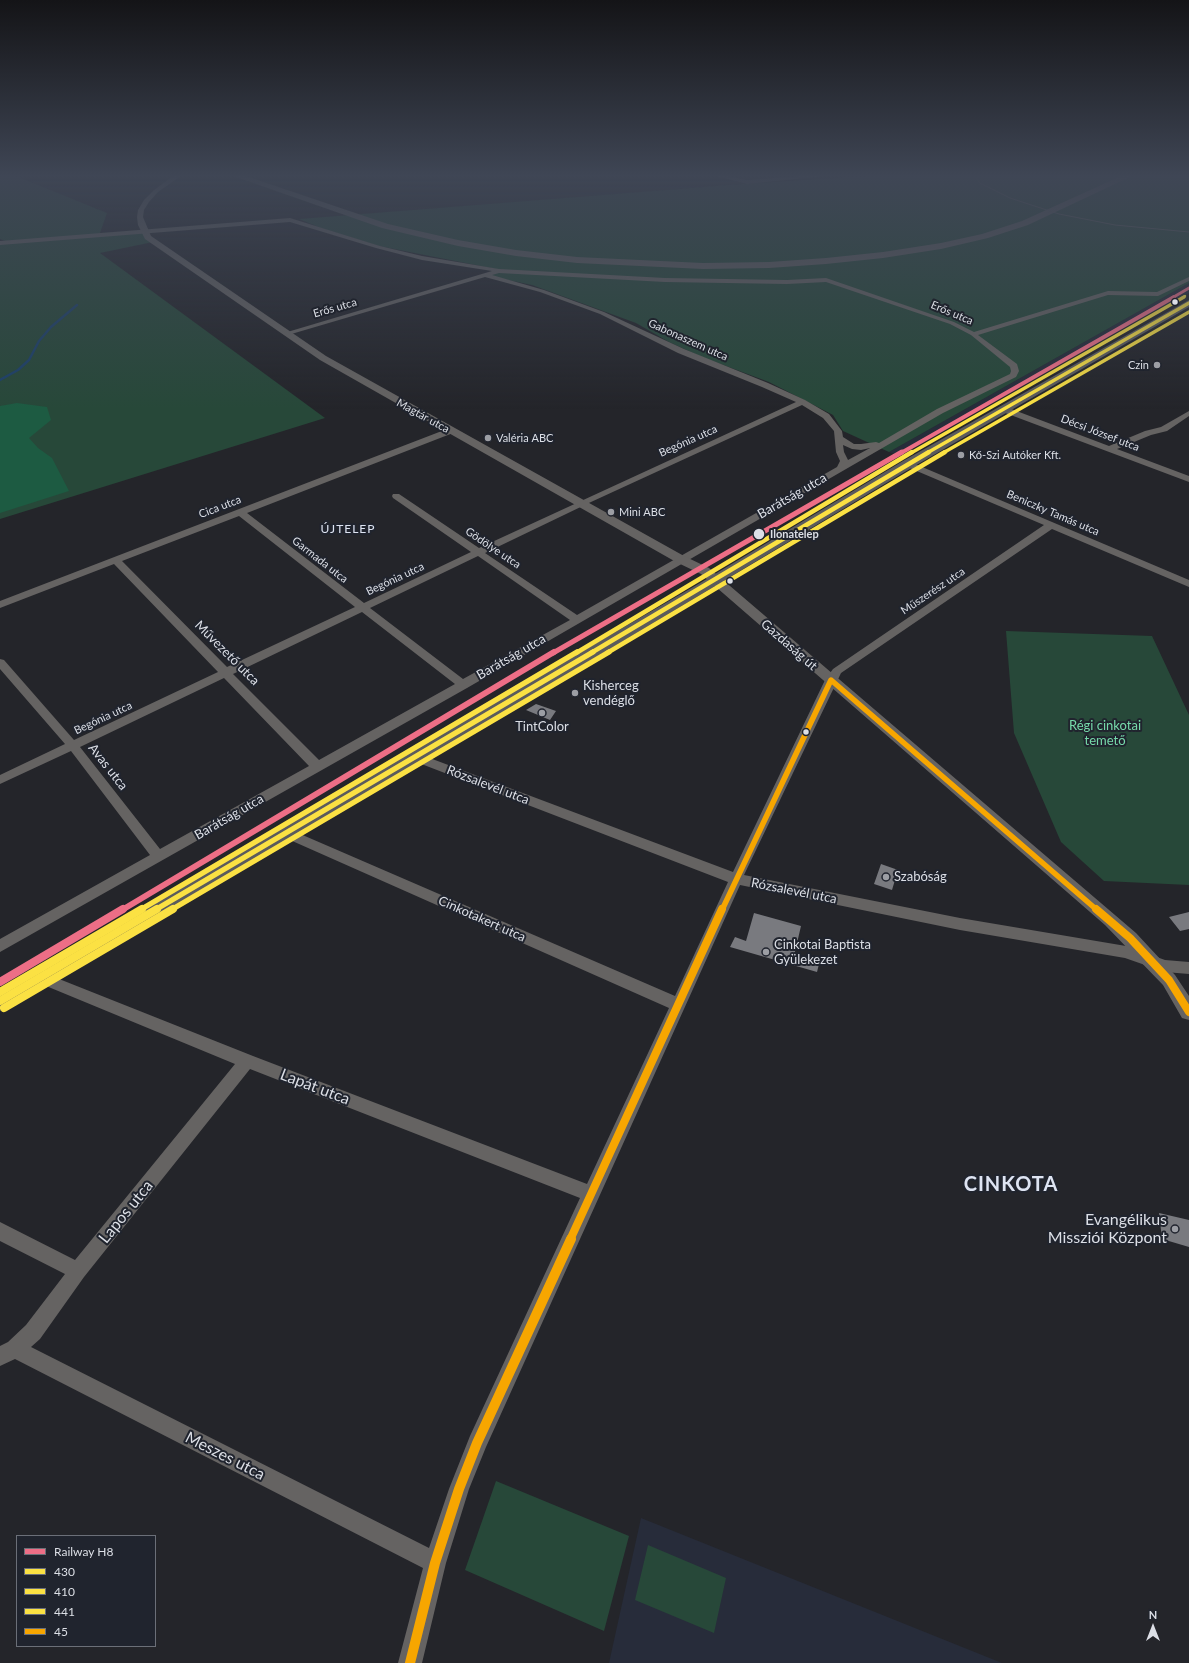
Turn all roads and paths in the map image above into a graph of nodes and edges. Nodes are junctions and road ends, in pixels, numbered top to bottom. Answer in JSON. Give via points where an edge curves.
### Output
{"nodes":[{"id":1,"x":171,"y":254,"type":"edge"},
{"id":2,"x":404,"y":254,"type":"edge"},
{"id":3,"x":521,"y":254,"type":"edge"},
{"id":4,"x":571,"y":254,"type":"edge"},
{"id":5,"x":843,"y":254,"type":"edge"},
{"id":6,"x":892,"y":254,"type":"edge"},
{"id":7,"x":460,"y":264,"type":"junction"},
{"id":8,"x":499,"y":271,"type":"junction"},
{"id":9,"x":484,"y":276,"type":"junction"},
{"id":10,"x":1189,"y":279,"type":"edge"},
{"id":11,"x":1189,"y":303,"type":"edge"},
{"id":12,"x":286,"y":334,"type":"junction"},
{"id":13,"x":973,"y":334,"type":"junction"},
{"id":14,"x":1014,"y":366,"type":"joint"},
{"id":15,"x":802,"y":402,"type":"junction"},
{"id":16,"x":1003,"y":409,"type":"junction"},
{"id":17,"x":1189,"y":413,"type":"edge"},
{"id":18,"x":450,"y":431,"type":"junction"},
{"id":19,"x":838,"y":438,"type":"junction"},
{"id":20,"x":884,"y":443,"type":"junction"},
{"id":21,"x":1110,"y":449,"type":"junction"},
{"id":22,"x":908,"y":464,"type":"junction"},
{"id":23,"x":841,"y":468,"type":"junction"},
{"id":24,"x":1189,"y":479,"type":"edge"},
{"id":25,"x":396,"y":496,"type":"dead end"},
{"id":26,"x":581,"y":504,"type":"junction"},
{"id":27,"x":240,"y":512,"type":"junction"},
{"id":28,"x":1051,"y":525,"type":"junction"},
{"id":29,"x":479,"y":553,"type":"junction"},
{"id":30,"x":680,"y":559,"type":"junction"},
{"id":31,"x":115,"y":560,"type":"junction"},
{"id":32,"x":715,"y":580,"type":"junction"},
{"id":33,"x":1189,"y":584,"type":"edge"},
{"id":34,"x":0,"y":605,"type":"edge"},
{"id":35,"x":363,"y":608,"type":"junction"},
{"id":36,"x":577,"y":620,"type":"junction"},
{"id":37,"x":0,"y":662,"type":"edge"},
{"id":38,"x":226,"y":673,"type":"junction"},
{"id":39,"x":831,"y":680,"type":"junction"},
{"id":40,"x":462,"y":685,"type":"junction"},
{"id":41,"x":73,"y":746,"type":"junction"},
{"id":42,"x":415,"y":757,"type":"junction"},
{"id":43,"x":318,"y":767,"type":"junction"},
{"id":44,"x":0,"y":780,"type":"edge"},
{"id":45,"x":286,"y":833,"type":"junction"},
{"id":46,"x":159,"y":857,"type":"junction"},
{"id":47,"x":736,"y":879,"type":"junction"},
{"id":48,"x":0,"y":946,"type":"edge"},
{"id":49,"x":1153,"y":961,"type":"junction"},
{"id":50,"x":1189,"y":968,"type":"edge"},
{"id":51,"x":39,"y":977,"type":"junction"},
{"id":52,"x":0,"y":1000,"type":"edge"},
{"id":53,"x":679,"y":1005,"type":"junction"},
{"id":54,"x":1189,"y":1012,"type":"edge"},
{"id":55,"x":246,"y":1061,"type":"junction"},
{"id":56,"x":591,"y":1194,"type":"junction"},
{"id":57,"x":0,"y":1231,"type":"edge"},
{"id":58,"x":78,"y":1271,"type":"junction"},
{"id":59,"x":7,"y":1352,"type":"edge"},
{"id":60,"x":435,"y":1563,"type":"junction"},
{"id":61,"x":410,"y":1663,"type":"edge"}],
"edges":[{"from":1,"to":12,"type":"street","name":"Magtár utca"},
{"from":2,"to":7,"type":"street"},
{"from":3,"to":6,"type":"highway","via":[[577,260],[703,266],[769,265]]},
{"from":4,"to":5,"type":"highway","via":[[642,259],[721,260]]},
{"from":7,"to":8,"type":"street"},
{"from":7,"to":9,"type":"street","name":"Gabonaszem utca"},
{"from":8,"to":9,"type":"street","name":"Erős utca"},
{"from":8,"to":13,"type":"street","name":"Erős utca","via":[[665,280],[826,280],[952,323]]},
{"from":9,"to":12,"type":"street","name":"Erős utca"},
{"from":9,"to":15,"type":"street","name":"Gabonaszem utca","via":[[542,291],[602,313],[681,351]]},
{"from":10,"to":13,"type":"street","via":[[1158,294],[1104,294]]},
{"from":11,"to":16,"type":"main road"},
{"from":12,"to":18,"type":"street","name":"Magtár utca"},
{"from":13,"to":14,"type":"street","name":"Erős utca"},
{"from":14,"to":20,"type":"street","name":"Barátság utca","via":[[1016,371],[1013,375],[940,410]]},
{"from":15,"to":19,"type":"street","name":"Gabonaszem utca","via":[[826,416],[838,431]]},
{"from":15,"to":26,"type":"street","name":"Begónia utca"},
{"from":16,"to":21,"type":"street","name":"Décsi József utca"},
{"from":16,"to":22,"type":"main road"},
{"from":17,"to":21,"type":"street","via":[[1164,429]]},
{"from":18,"to":26,"type":"street","name":"Magtár utca"},
{"from":18,"to":27,"type":"street","name":"Cica utca"},
{"from":19,"to":20,"type":"street","via":[[852,446],[861,447]]},
{"from":19,"to":23,"type":"street","name":"Gabonaszem utca","via":[[844,461]]},
{"from":20,"to":23,"type":"street","name":"Barátság utca"},
{"from":21,"to":24,"type":"street","name":"Décsi József utca"},
{"from":22,"to":28,"type":"street","name":"Beniczky Tamás utca"},
{"from":22,"to":32,"type":"main road"},
{"from":23,"to":30,"type":"street","name":"Barátság utca"},
{"from":25,"to":29,"type":"street","name":"Gödölye utca"},
{"from":26,"to":29,"type":"street","name":"Begónia utca"},
{"from":26,"to":30,"type":"street","name":"Magtár utca"},
{"from":27,"to":31,"type":"street","name":"Cica utca"},
{"from":27,"to":35,"type":"street","name":"Garmada utca"},
{"from":28,"to":33,"type":"street","name":"Beniczky Tamás utca"},
{"from":28,"to":39,"type":"street","name":"Műszerész utca","via":[[837,671]]},
{"from":29,"to":35,"type":"street","name":"Begónia utca"},
{"from":29,"to":36,"type":"street","name":"Gödölye utca"},
{"from":30,"to":32,"type":"street","name":"Magtár utca","via":[[705,571]]},
{"from":30,"to":36,"type":"street","name":"Barátság utca"},
{"from":31,"to":34,"type":"street","name":"Cica utca"},
{"from":31,"to":38,"type":"street","name":"Művezető utca"},
{"from":32,"to":39,"type":"street","name":"Gazdaság út"},
{"from":32,"to":42,"type":"main road"},
{"from":35,"to":38,"type":"street","name":"Begónia utca"},
{"from":35,"to":40,"type":"street","name":"Garmada utca"},
{"from":36,"to":40,"type":"street","name":"Barátság utca"},
{"from":37,"to":41,"type":"street","name":"Avas utca"},
{"from":38,"to":41,"type":"street","name":"Begónia utca"},
{"from":38,"to":43,"type":"street","name":"Művezető utca"},
{"from":39,"to":47,"type":"street","name":"Műszerész utca"},
{"from":39,"to":49,"type":"street","name":"Gazdaság út","via":[[1111,920]]},
{"from":40,"to":43,"type":"street","name":"Barátság utca"},
{"from":41,"to":44,"type":"street","name":"Begónia utca"},
{"from":41,"to":46,"type":"street","name":"Avas utca"},
{"from":42,"to":45,"type":"main road"},
{"from":42,"to":47,"type":"street","name":"Rózsalevél utca"},
{"from":43,"to":46,"type":"street","name":"Barátság utca"},
{"from":45,"to":51,"type":"main road"},
{"from":45,"to":53,"type":"street","name":"Cinkotakert utca"},
{"from":46,"to":48,"type":"street","name":"Barátság utca"},
{"from":47,"to":49,"type":"street","name":"Rózsalevél utca","via":[[960,924],[1126,952]]},
{"from":47,"to":53,"type":"street","name":"Műszerész utca"},
{"from":49,"to":50,"type":"street","name":"Rózsalevél utca","via":[[1166,966]]},
{"from":49,"to":54,"type":"street","name":"Gazdaság út","via":[[1169,980]]},
{"from":51,"to":52,"type":"main road"},
{"from":51,"to":55,"type":"street","name":"Lapát utca"},
{"from":53,"to":56,"type":"street","name":"Műszerész utca"},
{"from":55,"to":56,"type":"street","name":"Lapát utca"},
{"from":55,"to":58,"type":"street","name":"Lapos utca"},
{"from":56,"to":60,"type":"street","name":"Műszerész utca","via":[[477,1443],[459,1488]]},
{"from":57,"to":58,"type":"street"},
{"from":58,"to":59,"type":"street","name":"Lapos utca","via":[[33,1332]]},
{"from":59,"to":60,"type":"street","name":"Meszes utca"},
{"from":60,"to":61,"type":"street","name":"Műszerész utca"}]}
